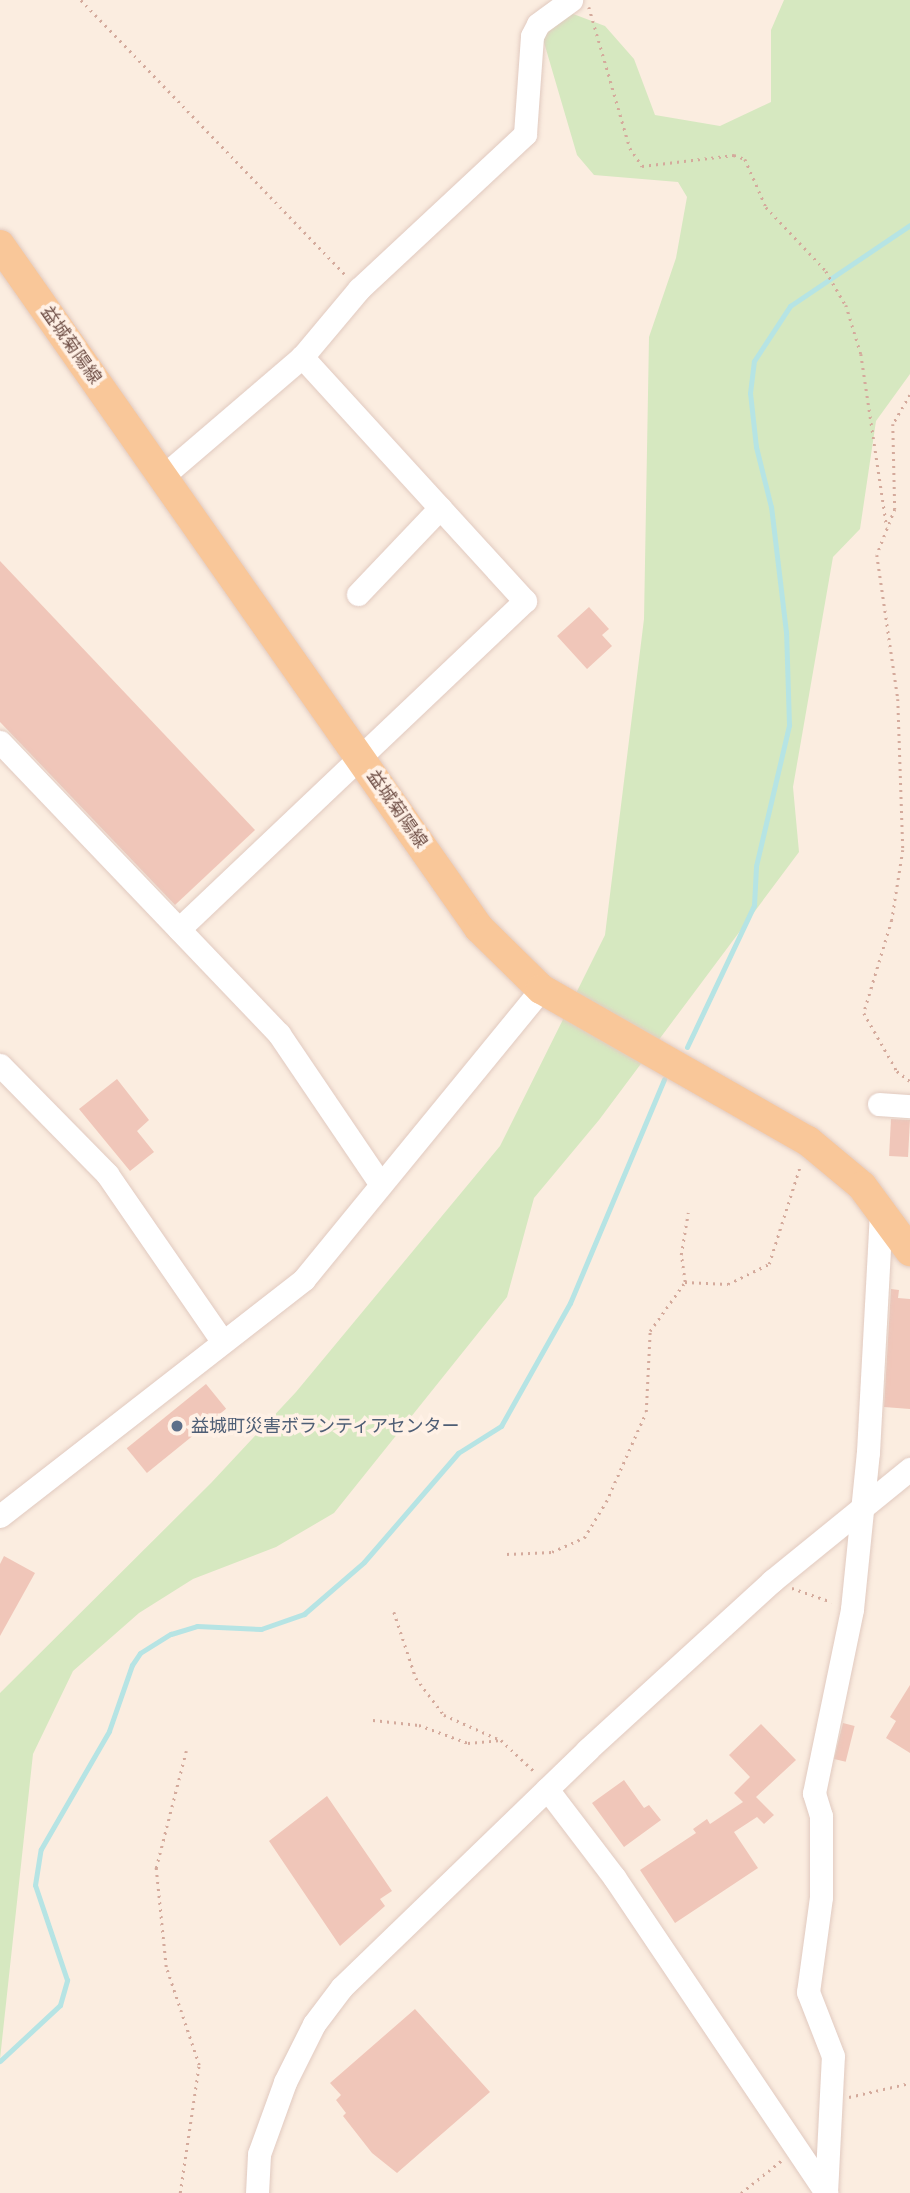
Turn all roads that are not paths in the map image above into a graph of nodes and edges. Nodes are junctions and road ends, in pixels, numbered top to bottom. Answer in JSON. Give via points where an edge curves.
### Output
{"nodes":[{"id":1,"x":570,"y":0,"type":"edge"},
{"id":2,"x":0,"y":245,"type":"edge"},
{"id":3,"x":302,"y":357,"type":"junction"},
{"id":4,"x":163,"y":476,"type":"junction"},
{"id":5,"x":440,"y":508,"type":"junction"},
{"id":6,"x":358,"y":594,"type":"dead end"},
{"id":7,"x":0,"y":742,"type":"edge"},
{"id":8,"x":360,"y":757,"type":"junction"},
{"id":9,"x":179,"y":929,"type":"junction"},
{"id":10,"x":541,"y":989,"type":"junction"},
{"id":11,"x":0,"y":1065,"type":"edge"},
{"id":12,"x":879,"y":1104,"type":"dead end"},
{"id":13,"x":910,"y":1106,"type":"edge"},
{"id":14,"x":380,"y":1183,"type":"junction"},
{"id":15,"x":881,"y":1209,"type":"junction"},
{"id":16,"x":910,"y":1251,"type":"edge"},
{"id":17,"x":222,"y":1340,"type":"junction"},
{"id":18,"x":910,"y":1469,"type":"edge"},
{"id":19,"x":862,"y":1507,"type":"junction"},
{"id":20,"x":0,"y":1516,"type":"edge"},
{"id":21,"x":547,"y":1789,"type":"junction"},
{"id":22,"x":257,"y":2193,"type":"edge"},
{"id":23,"x":826,"y":2193,"type":"edge"}],
"edges":[{"from":1,"to":3,"type":"street","via":[[538,24],[532,36],[525,134],[359,289]]},
{"from":2,"to":4,"type":"main road","name":"益城菊陽線"},
{"from":3,"to":4,"type":"street"},
{"from":3,"to":5,"type":"street"},
{"from":4,"to":8,"type":"main road","name":"益城菊陽線"},
{"from":5,"to":6,"type":"street"},
{"from":5,"to":8,"type":"street","via":[[525,601]]},
{"from":7,"to":9,"type":"street"},
{"from":8,"to":9,"type":"street"},
{"from":8,"to":10,"type":"main road","name":"益城菊陽線","via":[[479,928]]},
{"from":9,"to":14,"type":"street","via":[[279,1034]]},
{"from":10,"to":14,"type":"street"},
{"from":10,"to":15,"type":"main road","name":"益城菊陽線","via":[[808,1141],[862,1186]]},
{"from":11,"to":17,"type":"street","via":[[107,1174]]},
{"from":12,"to":13,"type":"street"},
{"from":14,"to":17,"type":"street","via":[[304,1279]]},
{"from":15,"to":16,"type":"main road","name":"益城菊陽線"},
{"from":15,"to":19,"type":"street"},
{"from":17,"to":20,"type":"street"},
{"from":18,"to":19,"type":"street"},
{"from":19,"to":21,"type":"street","via":[[772,1581]]},
{"from":19,"to":23,"type":"street","via":[[852,1609],[814,1793],[821,1816],[821,1897],[808,1992],[832,2056]]},
{"from":21,"to":22,"type":"street","via":[[342,1987],[314,2024],[285,2082],[259,2154]]},
{"from":21,"to":23,"type":"street","via":[[614,1877]]}]}
